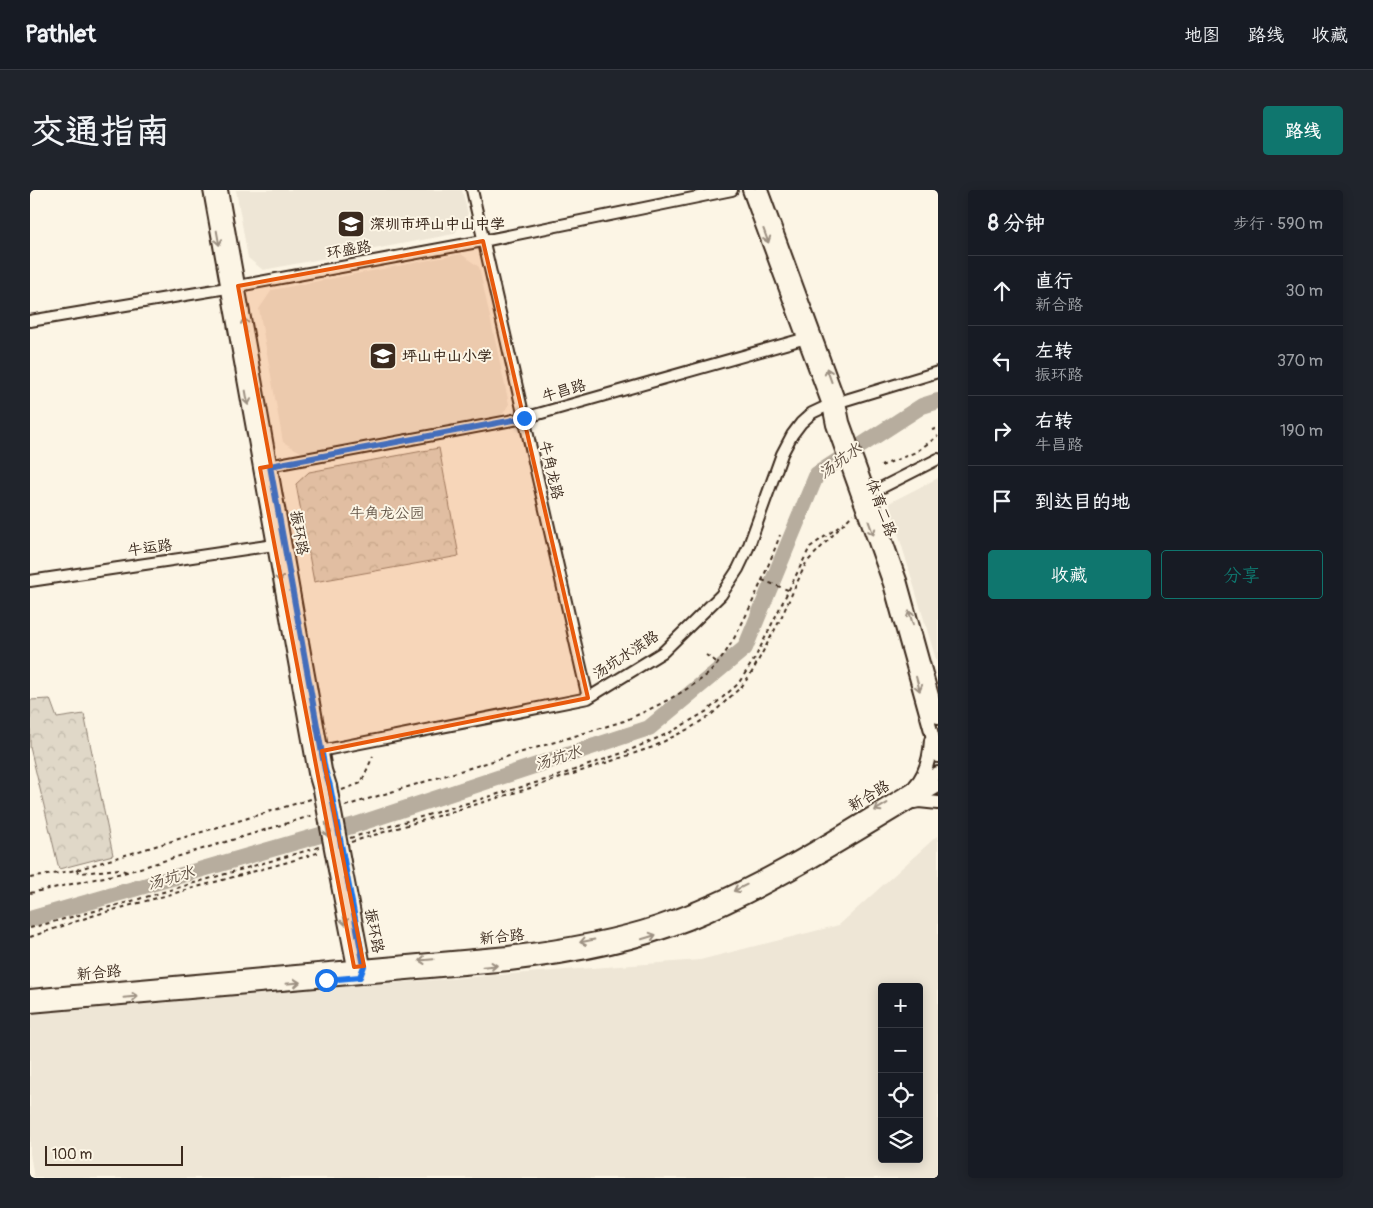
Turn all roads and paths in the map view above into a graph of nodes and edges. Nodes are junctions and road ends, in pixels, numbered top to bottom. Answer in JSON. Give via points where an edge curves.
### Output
{"nodes":[{"id":1,"x":210,"y":190,"type":"edge"},
{"id":2,"x":221,"y":190,"type":"edge"},
{"id":3,"x":472,"y":190,"type":"edge"},
{"id":4,"x":732,"y":190,"type":"edge"},
{"id":5,"x":749,"y":190,"type":"edge"},
{"id":6,"x":761,"y":190,"type":"edge"},
{"id":7,"x":483,"y":241,"type":"junction"},
{"id":8,"x":233,"y":286,"type":"junction"},
{"id":9,"x":30,"y":321,"type":"edge"},
{"id":10,"x":809,"y":337,"type":"junction"},
{"id":11,"x":938,"y":372,"type":"edge"},
{"id":12,"x":834,"y":404,"type":"junction"},
{"id":13,"x":524,"y":418,"type":"junction"},
{"id":14,"x":938,"y":428,"type":"edge"},
{"id":15,"x":932,"y":430,"type":"dead end"},
{"id":16,"x":938,"y":436,"type":"edge"},
{"id":17,"x":938,"y":459,"type":"edge"},
{"id":18,"x":882,"y":466,"type":"dead end"},
{"id":19,"x":265,"y":467,"type":"junction"},
{"id":20,"x":863,"y":501,"type":"junction"},
{"id":21,"x":842,"y":525,"type":"junction"},
{"id":22,"x":780,"y":535,"type":"dead end"},
{"id":23,"x":274,"y":545,"type":"junction"},
{"id":24,"x":762,"y":579,"type":"junction"},
{"id":25,"x":30,"y":581,"type":"edge"},
{"id":26,"x":788,"y":590,"type":"junction"},
{"id":27,"x":788,"y":601,"type":"junction"},
{"id":28,"x":706,"y":654,"type":"dead end"},
{"id":29,"x":718,"y":663,"type":"junction"},
{"id":30,"x":588,"y":698,"type":"junction"},
{"id":31,"x":708,"y":709,"type":"junction"},
{"id":32,"x":712,"y":714,"type":"junction"},
{"id":33,"x":938,"y":716,"type":"edge"},
{"id":34,"x":930,"y":730,"type":"junction"},
{"id":35,"x":316,"y":752,"type":"junction"},
{"id":36,"x":373,"y":756,"type":"dead end"},
{"id":37,"x":938,"y":756,"type":"edge"},
{"id":38,"x":938,"y":773,"type":"edge"},
{"id":39,"x":552,"y":778,"type":"junction"},
{"id":40,"x":552,"y":781,"type":"junction"},
{"id":41,"x":938,"y":786,"type":"edge"},
{"id":42,"x":330,"y":789,"type":"junction"},
{"id":43,"x":912,"y":789,"type":"junction"},
{"id":44,"x":310,"y":800,"type":"dead end"},
{"id":45,"x":909,"y":803,"type":"junction"},
{"id":46,"x":938,"y":803,"type":"edge"},
{"id":47,"x":338,"y":808,"type":"dead end"},
{"id":48,"x":434,"y":813,"type":"junction"},
{"id":49,"x":320,"y":814,"type":"dead end"},
{"id":50,"x":435,"y":818,"type":"junction"},
{"id":51,"x":343,"y":840,"type":"dead end"},
{"id":52,"x":343,"y":844,"type":"dead end"},
{"id":53,"x":326,"y":845,"type":"dead end"},
{"id":54,"x":325,"y":850,"type":"dead end"},
{"id":55,"x":76,"y":870,"type":"junction"},
{"id":56,"x":127,"y":872,"type":"junction"},
{"id":57,"x":30,"y":878,"type":"edge"},
{"id":58,"x":30,"y":893,"type":"edge"},
{"id":59,"x":30,"y":928,"type":"edge"},
{"id":60,"x":30,"y":937,"type":"edge"},
{"id":61,"x":360,"y":970,"type":"junction"},
{"id":62,"x":30,"y":996,"type":"edge"},
{"id":63,"x":30,"y":1006,"type":"edge"}],
"edges":[{"from":1,"to":8,"type":"street","name":"振环路","one_way":true},
{"from":2,"to":8,"type":"street","name":"振环路"},
{"from":3,"to":7,"type":"street","name":"牛角龙路"},
{"from":4,"to":7,"type":"street","name":"环盛路"},
{"from":5,"to":10,"type":"street","name":"体育二路","one_way":true},
{"from":6,"to":10,"type":"street","name":"体育二路"},
{"from":7,"to":8,"type":"street","name":"环盛路"},
{"from":7,"to":13,"type":"street","name":"牛角龙路"},
{"from":8,"to":9,"type":"street","name":"环盛路"},
{"from":8,"to":19,"type":"street","name":"振环路"},
{"from":10,"to":12,"type":"street","name":"体育二路"},
{"from":10,"to":13,"type":"street","name":"牛昌路"},
{"from":11,"to":12,"type":"street","name":"汤坑水滨路"},
{"from":12,"to":20,"type":"street","name":"体育二路"},
{"from":12,"to":30,"type":"street","name":"汤坑水滨路","via":[[812,413],[792,435],[748,548],[721,595],[663,652]]},
{"from":13,"to":19,"type":"street","name":"牛昌路"},
{"from":13,"to":30,"type":"street","name":"牛角龙路"},
{"from":14,"to":15,"type":"path"},
{"from":16,"to":18,"type":"path","via":[[916,452]]},
{"from":17,"to":20,"type":"street"},
{"from":19,"to":23,"type":"street","name":"振环路"},
{"from":19,"to":35,"type":"street","name":"振环路"},
{"from":20,"to":21,"type":"path"},
{"from":33,"to":20,"type":"street","name":"体育二路","one_way":true,"via":[[887,540]]},
{"from":20,"to":34,"type":"street","name":"体育二路","one_way":true,"via":[[890,584]]},
{"from":21,"to":26,"type":"path","via":[[810,547]]},
{"from":21,"to":27,"type":"path","via":[[806,563]]},
{"from":22,"to":24,"type":"path"},
{"from":23,"to":25,"type":"street","name":"牛运路"},
{"from":23,"to":35,"type":"street","name":"振环路","one_way":true},
{"from":24,"to":26,"type":"path"},
{"from":24,"to":29,"type":"path"},
{"from":26,"to":27,"type":"path"},
{"from":26,"to":31,"type":"path","via":[[755,658],[738,684]]},
{"from":27,"to":32,"type":"path","via":[[742,686]]},
{"from":28,"to":29,"type":"path"},
{"from":29,"to":47,"type":"path","via":[[690,686],[624,721]]},
{"from":30,"to":35,"type":"street","name":"汤坑水滨路"},
{"from":31,"to":32,"type":"path"},
{"from":31,"to":39,"type":"path","via":[[669,733]]},
{"from":32,"to":40,"type":"path","via":[[653,747]]},
{"from":34,"to":37,"type":"street","name":"体育二路"},
{"from":34,"to":43,"type":"street","via":[[928,762]]},
{"from":35,"to":42,"type":"street","name":"振环路"},
{"from":36,"to":42,"type":"path","via":[[361,783]]},
{"from":38,"to":43,"type":"street","name":"新合路"},
{"from":39,"to":40,"type":"path"},
{"from":39,"to":48,"type":"path"},
{"from":40,"to":50,"type":"path"},
{"from":41,"to":45,"type":"street","name":"新合路"},
{"from":42,"to":61,"type":"street","name":"振环路","bridge":true,"via":[[340,868]]},
{"from":43,"to":61,"type":"street","name":"新合路","one_way":true,"via":[[781,867],[718,899],[656,923],[596,939],[537,949]]},
{"from":44,"to":55,"type":"path"},
{"from":45,"to":46,"type":"street"},
{"from":61,"to":45,"type":"street","name":"新合路","one_way":true,"via":[[546,960],[598,951],[660,933],[722,909],[786,877]]},
{"from":48,"to":50,"type":"path"},
{"from":48,"to":51,"type":"path"},
{"from":49,"to":56,"type":"path"},
{"from":50,"to":52,"type":"path"},
{"from":53,"to":59,"type":"path"},
{"from":54,"to":60,"type":"path"},
{"from":55,"to":56,"type":"path","via":[[81,873],[119,868]]},
{"from":55,"to":57,"type":"path"},
{"from":56,"to":58,"type":"path"},
{"from":61,"to":62,"type":"street","name":"新合路"},
{"from":63,"to":61,"type":"street","name":"新合路","one_way":true}]}
